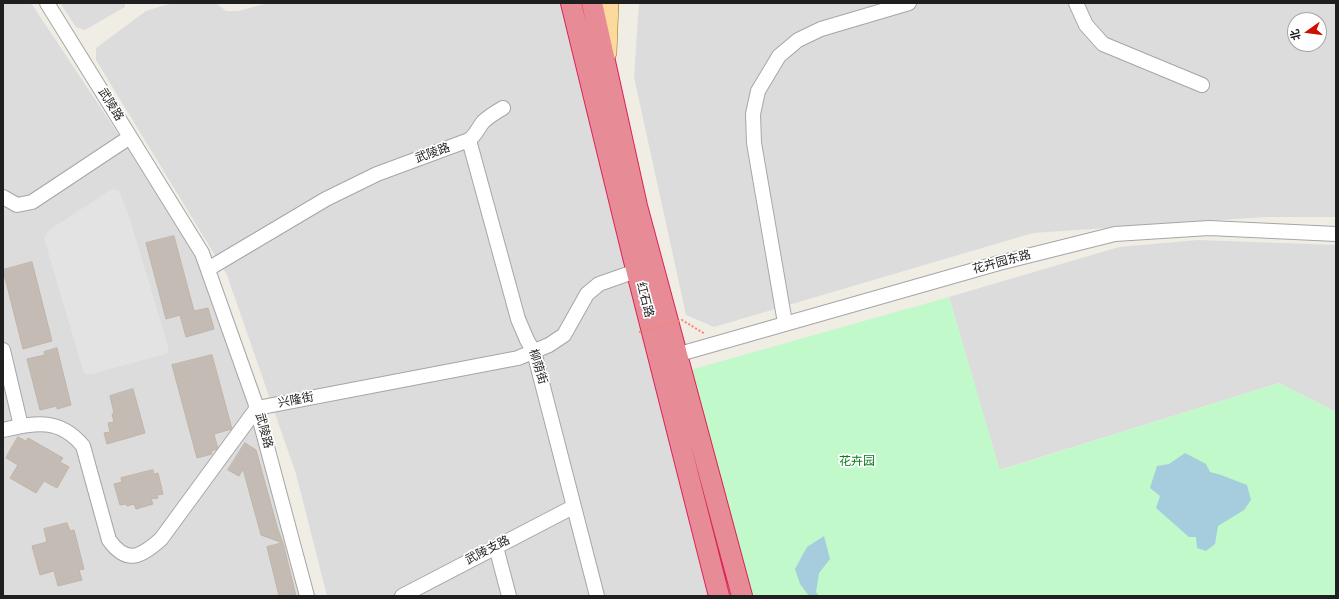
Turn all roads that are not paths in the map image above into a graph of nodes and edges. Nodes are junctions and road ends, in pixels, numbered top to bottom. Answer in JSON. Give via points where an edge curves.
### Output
{"nodes":[{"id":1,"x":47,"y":3,"type":"edge"},
{"id":2,"x":571,"y":3,"type":"edge"},
{"id":3,"x":592,"y":3,"type":"edge"},
{"id":4,"x":610,"y":3,"type":"edge"},
{"id":5,"x":909,"y":3,"type":"edge"},
{"id":6,"x":1076,"y":3,"type":"edge"},
{"id":7,"x":607,"y":70,"type":"junction"},
{"id":8,"x":1202,"y":85,"type":"dead end"},
{"id":9,"x":502,"y":108,"type":"dead end"},
{"id":10,"x":130,"y":137,"type":"junction"},
{"id":11,"x":469,"y":140,"type":"junction"},
{"id":12,"x":3,"y":197,"type":"edge"},
{"id":13,"x":1336,"y":234,"type":"edge"},
{"id":14,"x":208,"y":270,"type":"junction"},
{"id":15,"x":636,"y":271,"type":"junction"},
{"id":16,"x":785,"y":323,"type":"junction"},
{"id":17,"x":3,"y":350,"type":"edge"},
{"id":18,"x":534,"y":352,"type":"junction"},
{"id":19,"x":676,"y":354,"type":"junction"},
{"id":20,"x":257,"y":408,"type":"junction"},
{"id":21,"x":21,"y":426,"type":"junction"},
{"id":22,"x":3,"y":430,"type":"edge"},
{"id":23,"x":574,"y":507,"type":"junction"},
{"id":24,"x":496,"y":547,"type":"junction"},
{"id":25,"x":307,"y":596,"type":"edge"},
{"id":26,"x":402,"y":596,"type":"edge"},
{"id":27,"x":508,"y":596,"type":"edge"},
{"id":28,"x":596,"y":596,"type":"edge"},
{"id":29,"x":719,"y":596,"type":"edge"},
{"id":30,"x":742,"y":596,"type":"edge"}],
"edges":[{"from":1,"to":10,"type":"street","name":"武陵路"},
{"from":2,"to":15,"type":"highway","name":"红石路"},
{"from":3,"to":7,"type":"highway","name":"红石路"},
{"from":4,"to":7,"type":"main road","name":"红石路"},
{"from":5,"to":16,"type":"street","via":[[821,29],[798,40],[779,56],[758,91],[753,114],[754,143]]},
{"from":6,"to":8,"type":"street","via":[[1086,25],[1103,44]]},
{"from":7,"to":19,"type":"highway","name":"红石路","via":[[637,206]]},
{"from":9,"to":11,"type":"street","via":[[490,115]]},
{"from":10,"to":12,"type":"street","via":[[32,202],[18,205]]},
{"from":10,"to":14,"type":"street","name":"武陵路","via":[[202,253]]},
{"from":11,"to":14,"type":"street","name":"武陵路","via":[[377,174],[326,199]]},
{"from":11,"to":18,"type":"street","name":"柳荫街","via":[[518,318]]},
{"from":13,"to":16,"type":"street","name":"花卉园东路","via":[[1208,228],[1115,234],[999,263]]},
{"from":14,"to":20,"type":"street","name":"武陵路"},
{"from":15,"to":18,"type":"street","name":"兴隆街","via":[[599,284],[587,294],[564,335]]},
{"from":15,"to":29,"type":"highway","name":"红石路"},
{"from":16,"to":19,"type":"street","name":"花卉园东路"},
{"from":17,"to":21,"type":"street"},
{"from":18,"to":20,"type":"street","name":"兴隆街","via":[[518,358]]},
{"from":18,"to":23,"type":"street","name":"柳荫街"},
{"from":19,"to":30,"type":"highway","name":"红石路"},
{"from":20,"to":21,"type":"street","via":[[161,539],[147,551],[136,555],[124,555],[108,540],[83,446],[74,435],[62,428],[46,425]]},
{"from":20,"to":25,"type":"street","name":"武陵路"},
{"from":21,"to":22,"type":"street"},
{"from":23,"to":24,"type":"street","name":"武陵支路"},
{"from":23,"to":28,"type":"street","name":"柳荫街"},
{"from":24,"to":26,"type":"street","name":"武陵支路"},
{"from":24,"to":27,"type":"street"}]}
